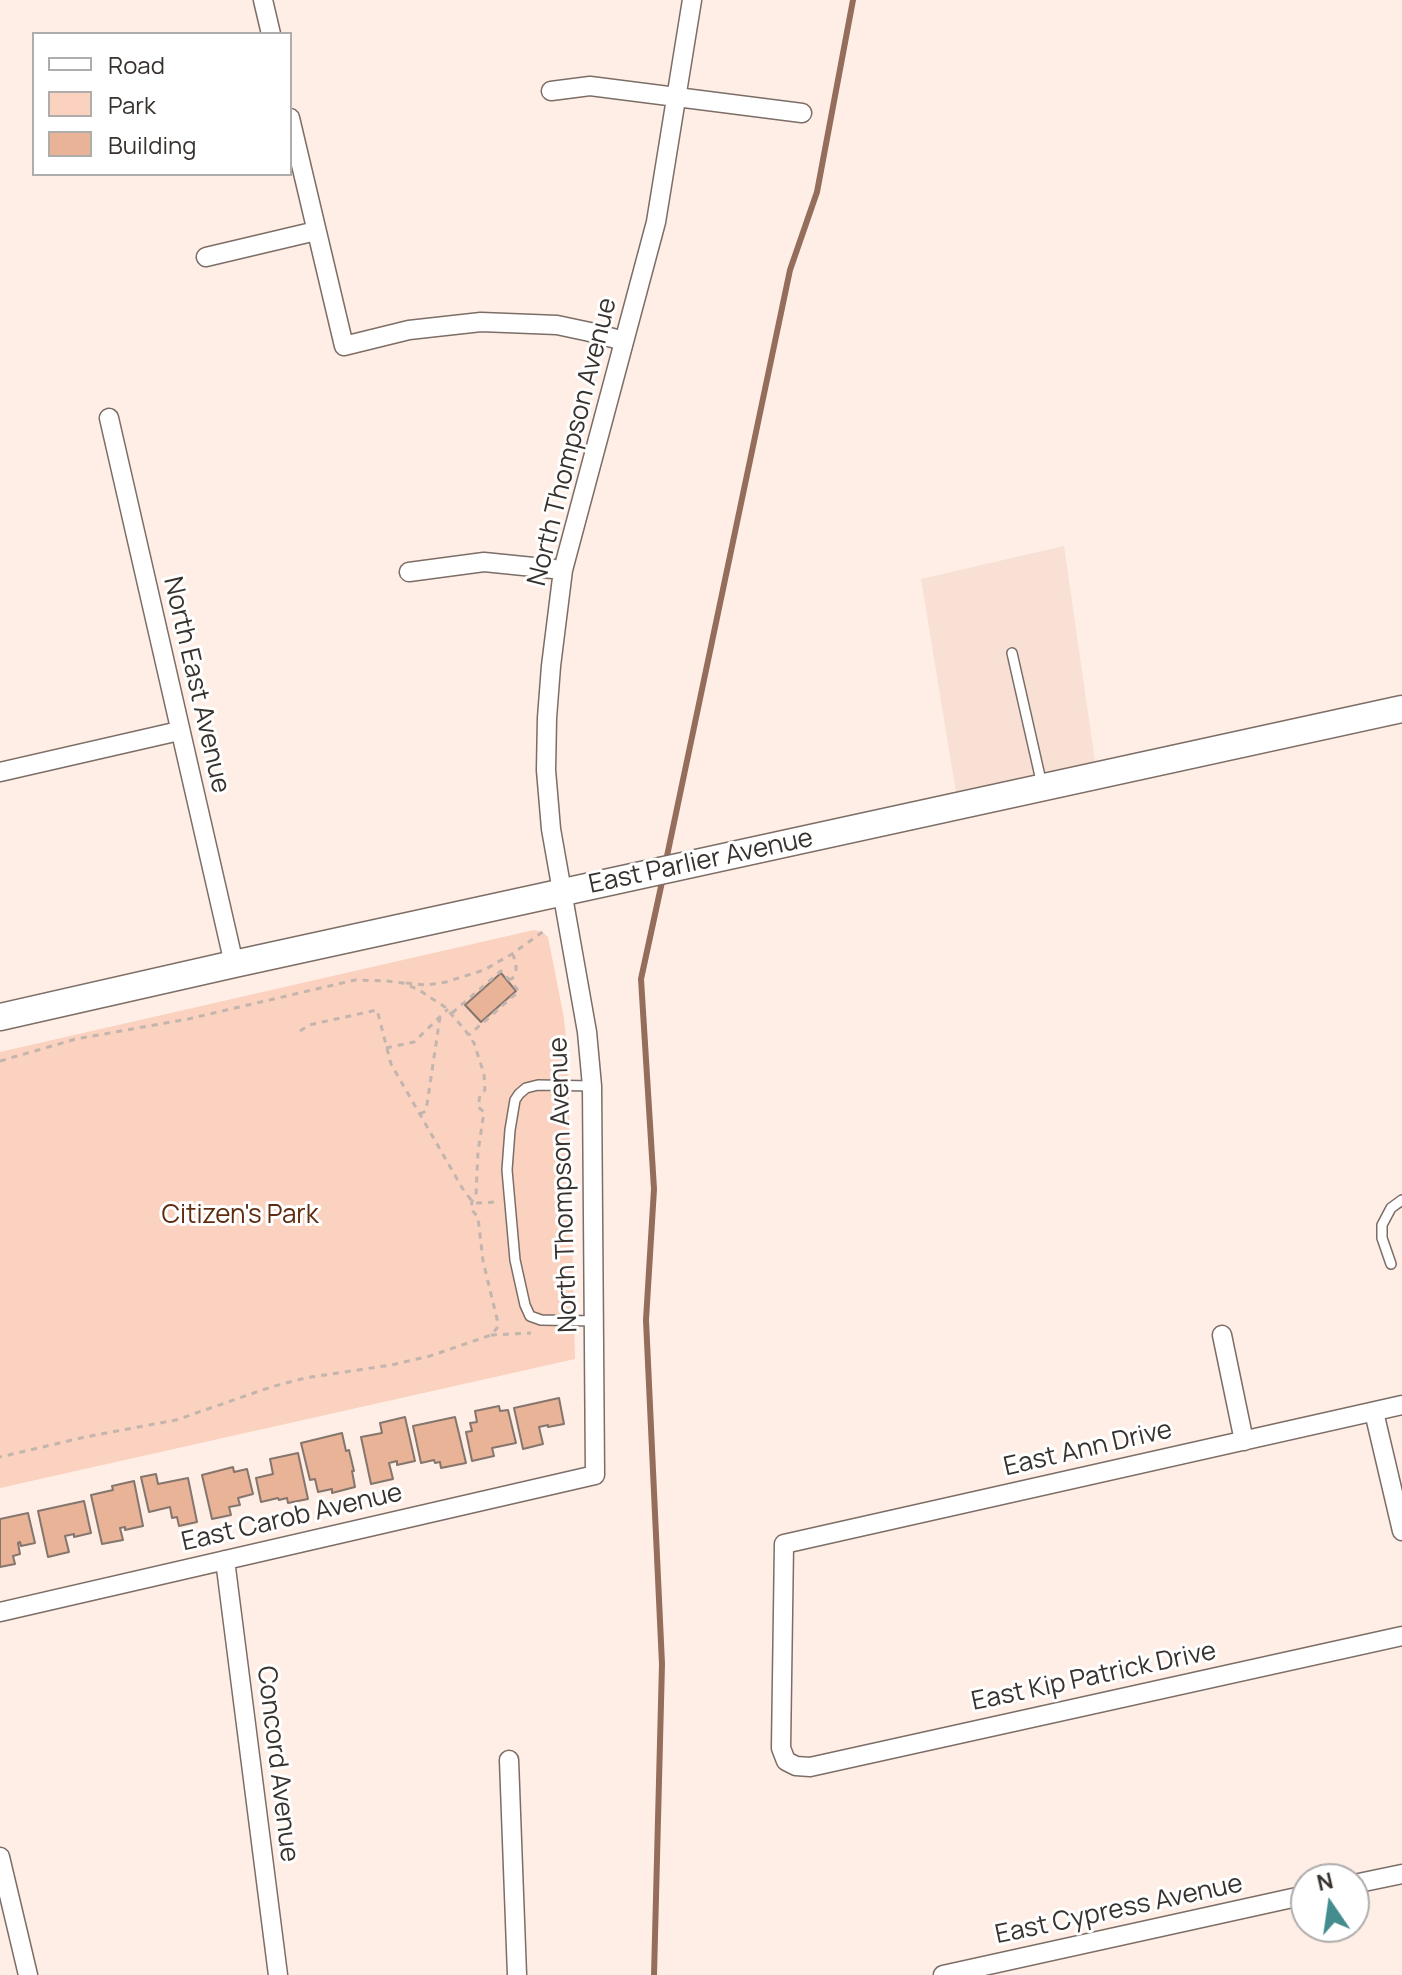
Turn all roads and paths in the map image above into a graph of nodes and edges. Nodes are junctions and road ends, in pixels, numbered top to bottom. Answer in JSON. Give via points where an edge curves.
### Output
{"nodes":[{"id":1,"x":263,"y":0,"type":"edge"},
{"id":2,"x":692,"y":0,"type":"edge"},
{"id":3,"x":271,"y":32,"type":"edge"},
{"id":4,"x":551,"y":91,"type":"dead end"},
{"id":5,"x":677,"y":98,"type":"junction"},
{"id":6,"x":802,"y":113,"type":"dead end"},
{"id":7,"x":292,"y":127,"type":"edge"},
{"id":8,"x":316,"y":231,"type":"junction"},
{"id":9,"x":206,"y":257,"type":"dead end"},
{"id":10,"x":624,"y":341,"type":"junction"},
{"id":11,"x":109,"y":418,"type":"dead end"},
{"id":12,"x":563,"y":570,"type":"junction"},
{"id":13,"x":409,"y":572,"type":"dead end"},
{"id":14,"x":1012,"y":653,"type":"dead end"},
{"id":15,"x":1402,"y":709,"type":"edge"},
{"id":16,"x":179,"y":731,"type":"junction"},
{"id":17,"x":0,"y":772,"type":"edge"},
{"id":18,"x":1042,"y":788,"type":"junction"},
{"id":19,"x":562,"y":893,"type":"junction"},
{"id":20,"x":544,"y":931,"type":"dead end"},
{"id":21,"x":512,"y":954,"type":"junction"},
{"id":22,"x":234,"y":964,"type":"junction"},
{"id":23,"x":509,"y":979,"type":"junction"},
{"id":24,"x":403,"y":983,"type":"junction"},
{"id":25,"x":450,"y":1011,"type":"junction"},
{"id":26,"x":0,"y":1017,"type":"edge"},
{"id":27,"x":440,"y":1017,"type":"junction"},
{"id":28,"x":300,"y":1031,"type":"dead end"},
{"id":29,"x":469,"y":1035,"type":"junction"},
{"id":30,"x":386,"y":1048,"type":"junction"},
{"id":31,"x":0,"y":1061,"type":"edge"},
{"id":32,"x":592,"y":1086,"type":"junction"},
{"id":33,"x":420,"y":1114,"type":"junction"},
{"id":34,"x":1402,"y":1200,"type":"edge"},
{"id":35,"x":472,"y":1201,"type":"junction"},
{"id":36,"x":509,"y":1202,"type":"junction"},
{"id":37,"x":1391,"y":1264,"type":"dead end"},
{"id":38,"x":595,"y":1321,"type":"junction"},
{"id":39,"x":498,"y":1323,"type":"junction"},
{"id":40,"x":510,"y":1333,"type":"dead end"},
{"id":41,"x":1222,"y":1335,"type":"dead end"},
{"id":42,"x":1402,"y":1405,"type":"edge"},
{"id":43,"x":1374,"y":1412,"type":"junction"},
{"id":44,"x":1244,"y":1441,"type":"junction"},
{"id":45,"x":0,"y":1457,"type":"edge"},
{"id":46,"x":595,"y":1475,"type":"joint"},
{"id":47,"x":1402,"y":1531,"type":"edge"},
{"id":48,"x":225,"y":1560,"type":"junction"},
{"id":49,"x":0,"y":1612,"type":"edge"},
{"id":50,"x":1402,"y":1636,"type":"edge"},
{"id":51,"x":509,"y":1760,"type":"dead end"},
{"id":52,"x":796,"y":1766,"type":"joint"},
{"id":53,"x":0,"y":1857,"type":"edge"},
{"id":54,"x":1402,"y":1874,"type":"edge"},
{"id":55,"x":1370,"y":1881,"type":"edge"},
{"id":56,"x":1290,"y":1899,"type":"edge"},
{"id":57,"x":28,"y":1975,"type":"edge"},
{"id":58,"x":278,"y":1975,"type":"edge"},
{"id":59,"x":517,"y":1975,"type":"edge"},
{"id":60,"x":943,"y":1975,"type":"edge"}],
"edges":[{"from":1,"to":3,"type":"street"},
{"from":2,"to":5,"type":"street","name":"North Thompson Avenue"},
{"from":4,"to":5,"type":"street","via":[[590,86]]},
{"from":5,"to":6,"type":"street"},
{"from":5,"to":10,"type":"street","name":"North Thompson Avenue","via":[[656,222]]},
{"from":7,"to":8,"type":"street"},
{"from":8,"to":9,"type":"street"},
{"from":8,"to":10,"type":"street","via":[[344,346],[409,330],[481,322],[557,325]]},
{"from":10,"to":12,"type":"street","name":"North Thompson Avenue"},
{"from":11,"to":16,"type":"street","name":"North East Avenue"},
{"from":12,"to":13,"type":"street","via":[[484,562]]},
{"from":12,"to":19,"type":"street","name":"North Thompson Avenue","via":[[546,770]]},
{"from":14,"to":18,"type":"lane"},
{"from":15,"to":18,"type":"street","name":"East Parlier Avenue"},
{"from":16,"to":17,"type":"street"},
{"from":16,"to":22,"type":"street","name":"North East Avenue"},
{"from":18,"to":19,"type":"street","name":"East Parlier Avenue"},
{"from":19,"to":22,"type":"street","name":"East Parlier Avenue"},
{"from":19,"to":32,"type":"street","name":"North Thompson Avenue"},
{"from":20,"to":21,"type":"path"},
{"from":21,"to":23,"type":"path","via":[[516,972]]},
{"from":21,"to":24,"type":"path","via":[[446,982]]},
{"from":22,"to":26,"type":"street","name":"East Parlier Avenue"},
{"from":23,"to":25,"type":"path","via":[[501,971]]},
{"from":23,"to":29,"type":"path","via":[[519,991]]},
{"from":24,"to":25,"type":"path"},
{"from":24,"to":31,"type":"path","via":[[339,983],[76,1039]]},
{"from":25,"to":27,"type":"path"},
{"from":25,"to":29,"type":"path"},
{"from":27,"to":30,"type":"path","via":[[414,1042]]},
{"from":27,"to":33,"type":"path","via":[[426,1111]]},
{"from":28,"to":30,"type":"path","via":[[377,1010]]},
{"from":29,"to":35,"type":"path","via":[[485,1090],[478,1107],[484,1112]]},
{"from":30,"to":33,"type":"path"},
{"from":32,"to":36,"type":"lane","via":[[538,1085],[519,1094],[510,1130]]},
{"from":32,"to":38,"type":"street","name":"North Thompson Avenue"},
{"from":33,"to":35,"type":"path"},
{"from":34,"to":37,"type":"lane","via":[[1382,1225]]},
{"from":35,"to":36,"type":"path"},
{"from":35,"to":39,"type":"path"},
{"from":36,"to":38,"type":"lane","via":[[515,1260],[530,1316]]},
{"from":38,"to":46,"type":"street","name":"North Thompson Avenue"},
{"from":39,"to":40,"type":"path"},
{"from":39,"to":45,"type":"path","via":[[491,1335],[430,1356],[305,1378],[176,1420]]},
{"from":41,"to":44,"type":"street"},
{"from":42,"to":43,"type":"street","name":"East Ann Drive"},
{"from":43,"to":44,"type":"street","name":"East Ann Drive"},
{"from":43,"to":47,"type":"street"},
{"from":44,"to":52,"type":"street","name":"East Ann Drive","via":[[784,1544],[781,1748],[786,1761]]},
{"from":46,"to":48,"type":"street","name":"East Carob Avenue"},
{"from":48,"to":49,"type":"street","name":"East Carob Avenue"},
{"from":48,"to":58,"type":"street","name":"Concord Avenue"},
{"from":50,"to":52,"type":"street","name":"East Kip Patrick Drive"},
{"from":51,"to":59,"type":"street"},
{"from":53,"to":57,"type":"street"},
{"from":54,"to":55,"type":"street"},
{"from":56,"to":60,"type":"street","name":"East Cypress Avenue"}]}
